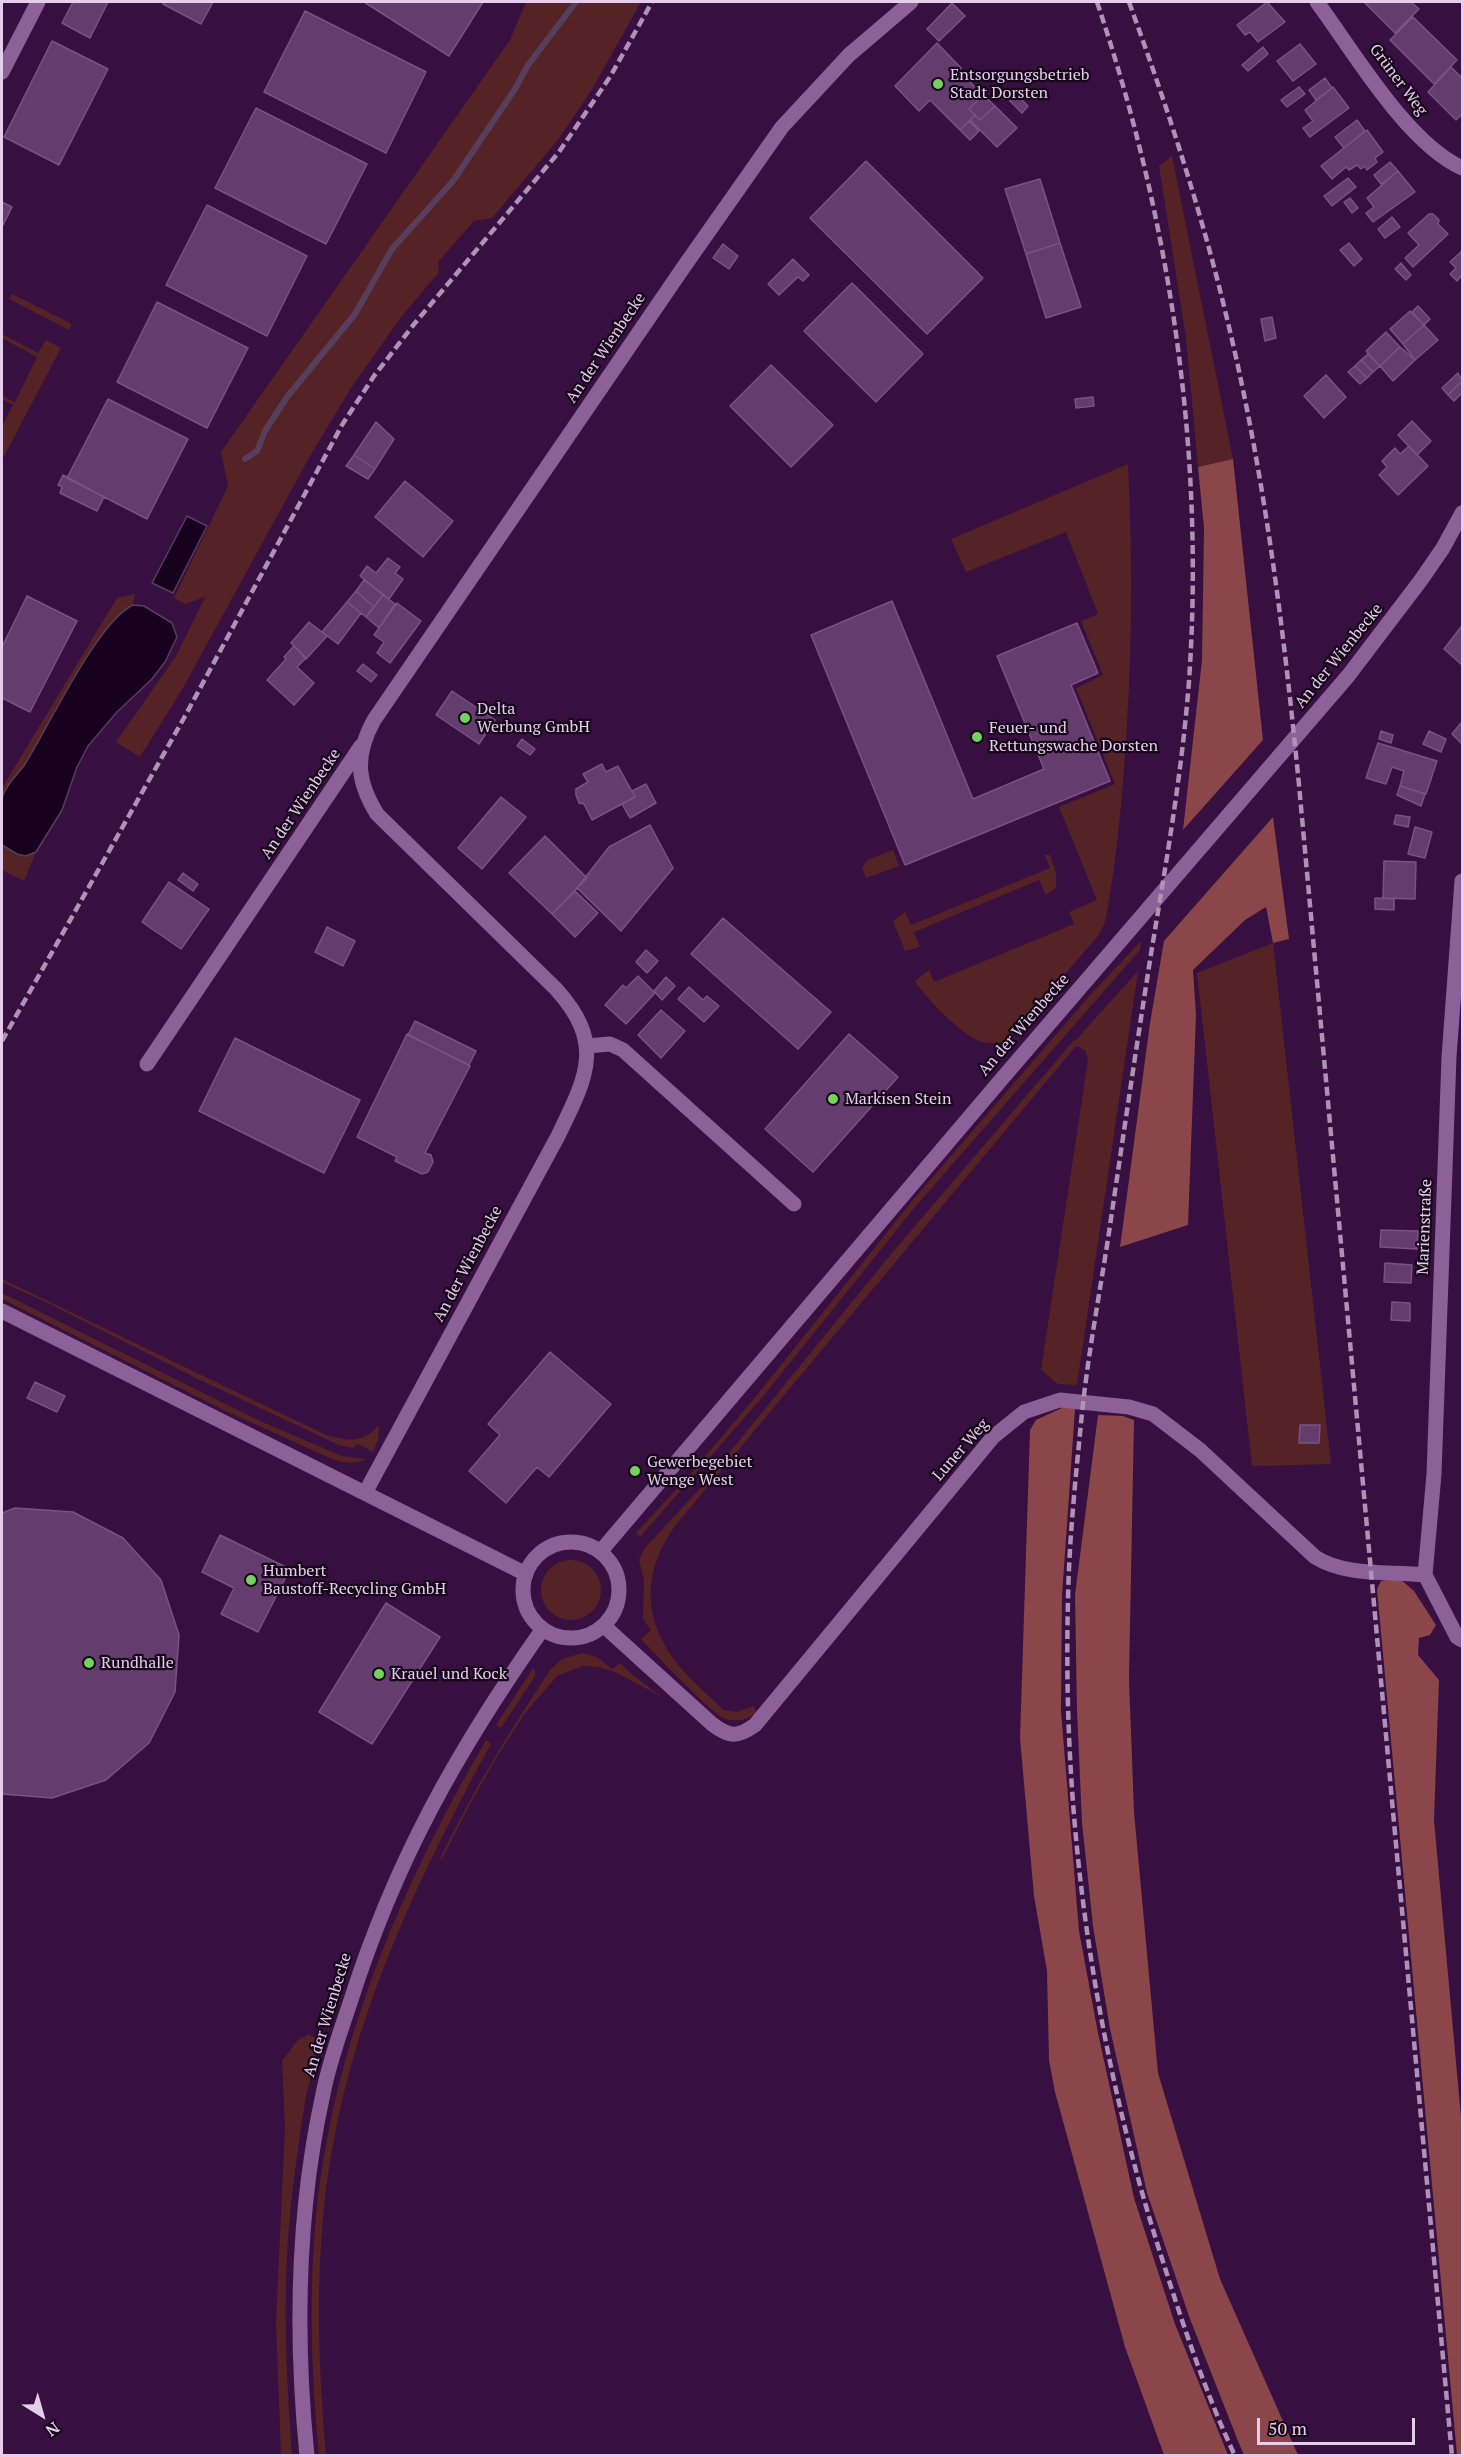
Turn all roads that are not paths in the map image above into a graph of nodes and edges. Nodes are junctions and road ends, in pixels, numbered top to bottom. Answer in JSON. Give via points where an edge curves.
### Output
{"nodes":[{"id":1,"x":38,"y":2,"type":"edge"},
{"id":2,"x":911,"y":2,"type":"edge"},
{"id":3,"x":1317,"y":2,"type":"edge"},
{"id":4,"x":2,"y":72,"type":"edge"},
{"id":5,"x":1462,"y":168,"type":"edge"},
{"id":6,"x":1462,"y":513,"type":"edge"},
{"id":7,"x":364,"y":742,"type":"junction"},
{"id":8,"x":1462,"y":881,"type":"edge"},
{"id":9,"x":587,"y":1046,"type":"junction"},
{"id":10,"x":1456,"y":1057,"type":"edge"},
{"id":11,"x":147,"y":1064,"type":"dead end"},
{"id":12,"x":794,"y":1204,"type":"dead end"},
{"id":13,"x":2,"y":1311,"type":"edge"},
{"id":14,"x":365,"y":1493,"type":"junction"},
{"id":15,"x":600,"y":1552,"type":"junction"},
{"id":16,"x":525,"y":1574,"type":"junction"},
{"id":17,"x":1425,"y":1575,"type":"junction"},
{"id":18,"x":604,"y":1626,"type":"junction"},
{"id":19,"x":542,"y":1629,"type":"junction"},
{"id":20,"x":1462,"y":1640,"type":"edge"},
{"id":21,"x":307,"y":2456,"type":"edge"}],
"edges":[{"from":1,"to":4,"type":"street"},
{"from":2,"to":7,"type":"street","name":"An der Wienbecke","via":[[849,56],[782,127],[381,710]]},
{"from":3,"to":5,"type":"street","name":"Grüner Weg","via":[[1413,130],[1433,150]]},
{"from":6,"to":15,"type":"street","name":"An der Wienbecke","via":[[1421,580],[1348,676]]},
{"from":7,"to":9,"type":"street","name":"An der Wienbecke","via":[[361,779],[377,814],[556,989],[577,1017]]},
{"from":7,"to":11,"type":"street","name":"An der Wienbecke"},
{"from":8,"to":10,"type":"street","name":"Marienstraße"},
{"from":9,"to":12,"type":"street","via":[[610,1044],[623,1050]]},
{"from":9,"to":14,"type":"street","name":"An der Wienbecke","via":[[582,1086],[558,1136]]},
{"from":10,"to":17,"type":"street","name":"Marienstraße"},
{"from":13,"to":14,"type":"street"},
{"from":14,"to":16,"type":"street"},
{"from":15,"to":16,"type":"street","via":[[580,1543],[558,1544],[544,1550]]},
{"from":15,"to":18,"type":"street","via":[[612,1564],[619,1596]]},
{"from":16,"to":19,"type":"street","via":[[524,1604]]},
{"from":17,"to":18,"type":"street","name":"Luner Weg","via":[[1356,1571],[1325,1564],[1200,1450],[1153,1414],[1129,1407],[1060,1400],[1024,1412],[993,1437],[755,1725],[741,1734],[730,1734],[712,1724]]},
{"from":17,"to":20,"type":"street"},
{"from":18,"to":19,"type":"street","via":[[593,1634],[567,1639]]},
{"from":19,"to":21,"type":"street","name":"An der Wienbecke","via":[[465,1745],[415,1837],[367,1949],[331,2062],[316,2127],[302,2259],[300,2325]]}]}
